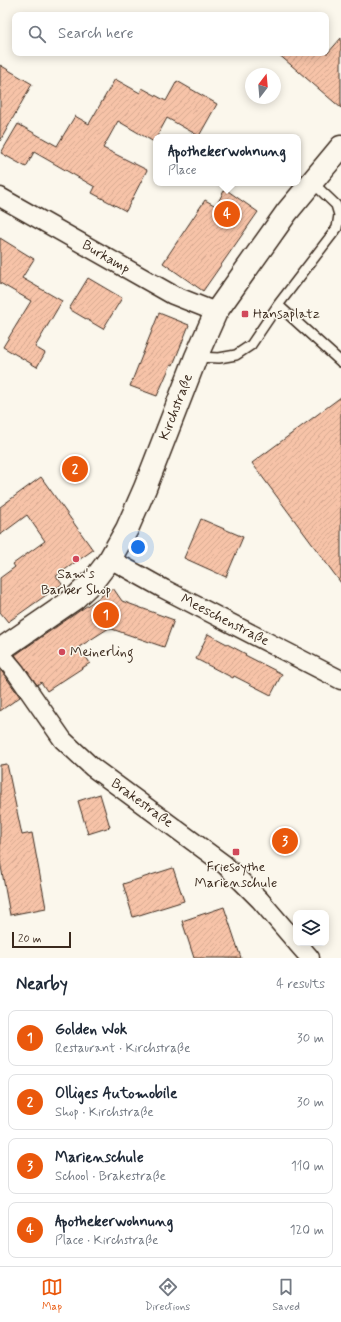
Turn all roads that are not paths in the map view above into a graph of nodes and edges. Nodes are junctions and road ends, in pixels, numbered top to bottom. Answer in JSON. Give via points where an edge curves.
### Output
{"nodes":[{"id":1,"x":341,"y":147,"type":"edge"},
{"id":2,"x":312,"y":182,"type":"junction"},
{"id":3,"x":0,"y":197,"type":"edge"},
{"id":4,"x":278,"y":306,"type":"junction"},
{"id":5,"x":216,"y":312,"type":"junction"},
{"id":6,"x":196,"y":357,"type":"junction"},
{"id":7,"x":341,"y":362,"type":"edge"},
{"id":8,"x":110,"y":559,"type":"junction"},
{"id":9,"x":0,"y":651,"type":"edge"},
{"id":10,"x":341,"y":680,"type":"edge"},
{"id":11,"x":293,"y":938,"type":"edge"},
{"id":12,"x":300,"y":946,"type":"edge"},
{"id":13,"x":310,"y":958,"type":"edge"}],
"edges":[{"from":1,"to":2,"type":"street","name":"Kirchstraße"},
{"from":2,"to":4,"type":"lane","via":[[336,205],[339,215],[337,228]]},
{"from":2,"to":5,"type":"street","name":"Kirchstraße"},
{"from":3,"to":5,"type":"street","name":"Burkamp","via":[[173,295]]},
{"from":4,"to":6,"type":"lane","via":[[251,346],[236,355],[219,358]]},
{"from":4,"to":7,"type":"lane"},
{"from":5,"to":6,"type":"street","name":"Kirchstraße"},
{"from":6,"to":8,"type":"street","name":"Kirchstraße","via":[[145,488]]},
{"from":8,"to":9,"type":"street","name":"Kirchstraße","via":[[94,580],[74,599]]},
{"from":8,"to":10,"type":"street","name":"Meeschenstraße"},
{"from":9,"to":11,"type":"street","name":"Brakestraße","via":[[63,740],[92,767],[225,865]]},
{"from":12,"to":13,"type":"street","name":"Brakestraße"}]}
